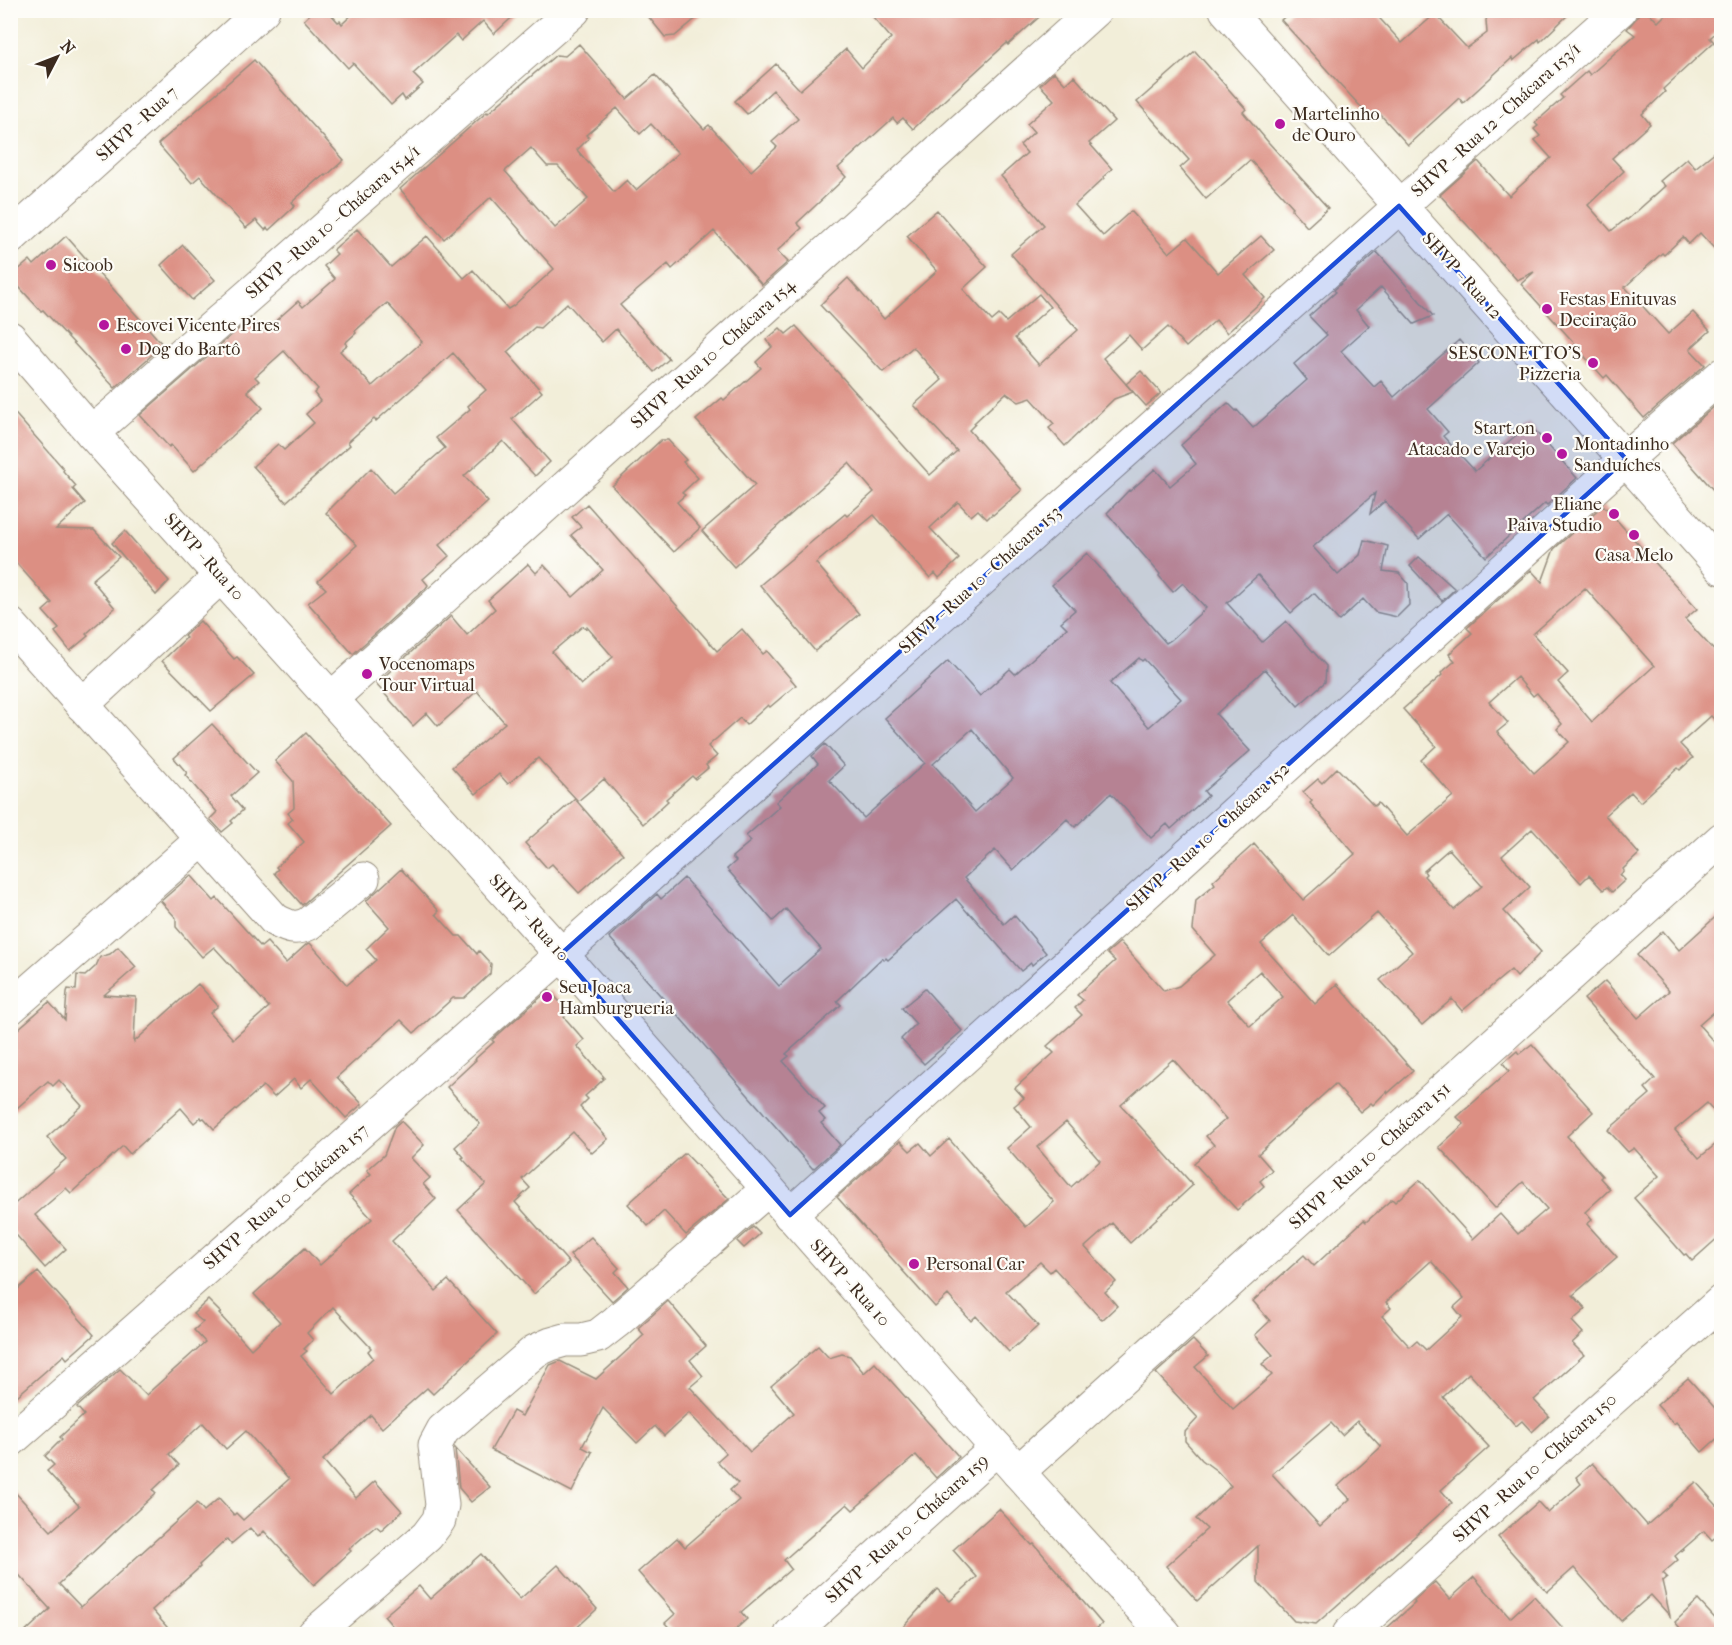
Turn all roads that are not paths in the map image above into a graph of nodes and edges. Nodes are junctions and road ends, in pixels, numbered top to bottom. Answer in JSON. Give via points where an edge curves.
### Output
{"nodes":[{"id":1,"x":263,"y":10,"type":"edge"},
{"id":2,"x":574,"y":10,"type":"edge"},
{"id":3,"x":1095,"y":10,"type":"edge"},
{"id":4,"x":1226,"y":10,"type":"edge"},
{"id":5,"x":1620,"y":10,"type":"edge"},
{"id":6,"x":1400,"y":206,"type":"junction"},
{"id":7,"x":10,"y":238,"type":"edge"},
{"id":8,"x":10,"y":338,"type":"edge"},
{"id":9,"x":1722,"y":375,"type":"edge"},
{"id":10,"x":92,"y":433,"type":"junction"},
{"id":11,"x":1626,"y":459,"type":"junction"},
{"id":12,"x":1722,"y":568,"type":"edge"},
{"id":13,"x":221,"y":576,"type":"junction"},
{"id":14,"x":10,"y":624,"type":"edge"},
{"id":15,"x":332,"y":698,"type":"junction"},
{"id":16,"x":82,"y":705,"type":"junction"},
{"id":17,"x":1722,"y":838,"type":"edge"},
{"id":18,"x":203,"y":839,"type":"junction"},
{"id":19,"x":363,"y":879,"type":"dead end"},
{"id":20,"x":561,"y":954,"type":"junction"},
{"id":21,"x":10,"y":1008,"type":"edge"},
{"id":22,"x":768,"y":1189,"type":"junction"},
{"id":23,"x":790,"y":1215,"type":"junction"},
{"id":24,"x":1722,"y":1301,"type":"edge"},
{"id":25,"x":10,"y":1441,"type":"edge"},
{"id":26,"x":997,"y":1448,"type":"junction"},
{"id":27,"x":1018,"y":1472,"type":"junction"},
{"id":28,"x":314,"y":1635,"type":"edge"},
{"id":29,"x":791,"y":1635,"type":"edge"},
{"id":30,"x":1165,"y":1635,"type":"edge"},
{"id":31,"x":1349,"y":1635,"type":"edge"}],
"edges":[{"from":1,"to":7,"type":"street","name":"SHVP - Rua 7"},
{"from":2,"to":10,"type":"street","name":"SHVP - Rua 10 - Chácara 154/1"},
{"from":3,"to":15,"type":"street","name":"SHVP - Rua 10 - Chácara 154"},
{"from":4,"to":6,"type":"street","name":"SHVP - Rua 12"},
{"from":5,"to":6,"type":"street","name":"SHVP - Rua 12 - Chácara 153/1"},
{"from":6,"to":11,"type":"street","name":"SHVP - Rua 12"},
{"from":6,"to":20,"type":"street","name":"SHVP - Rua 10 - Chácara 153"},
{"from":8,"to":10,"type":"street","name":"SHVP - Rua 10"},
{"from":9,"to":11,"type":"street","name":"SHVP - Rua 10 - Chácara 152"},
{"from":10,"to":13,"type":"street","name":"SHVP - Rua 10"},
{"from":11,"to":12,"type":"street","name":"SHVP - Rua 12"},
{"from":11,"to":23,"type":"street","name":"SHVP - Rua 10 - Chácara 152"},
{"from":13,"to":15,"type":"street","name":"SHVP - Rua 10"},
{"from":13,"to":16,"type":"street"},
{"from":14,"to":16,"type":"street"},
{"from":15,"to":20,"type":"street","name":"SHVP - Rua 10"},
{"from":16,"to":18,"type":"street"},
{"from":17,"to":27,"type":"street","name":"SHVP - Rua 10 - Chácara 151"},
{"from":18,"to":19,"type":"street","via":[[275,920],[290,927],[308,924]]},
{"from":18,"to":21,"type":"street"},
{"from":20,"to":22,"type":"street","name":"SHVP - Rua 10"},
{"from":20,"to":25,"type":"street","name":"SHVP - Rua 10 - Chácara 157"},
{"from":22,"to":23,"type":"street","name":"SHVP - Rua 10"},
{"from":22,"to":28,"type":"street","via":[[598,1336],[565,1340],[535,1351],[443,1430],[435,1445],[442,1505],[439,1520],[418,1544]]},
{"from":23,"to":26,"type":"street","name":"SHVP - Rua 10"},
{"from":24,"to":31,"type":"street","name":"SHVP - Rua 10 - Chácara 150"},
{"from":26,"to":27,"type":"street","name":"SHVP - Rua 10"},
{"from":26,"to":29,"type":"street","name":"SHVP - Rua 10 - Chácara 159"},
{"from":27,"to":30,"type":"street","name":"SHVP - Rua 10"}]}
